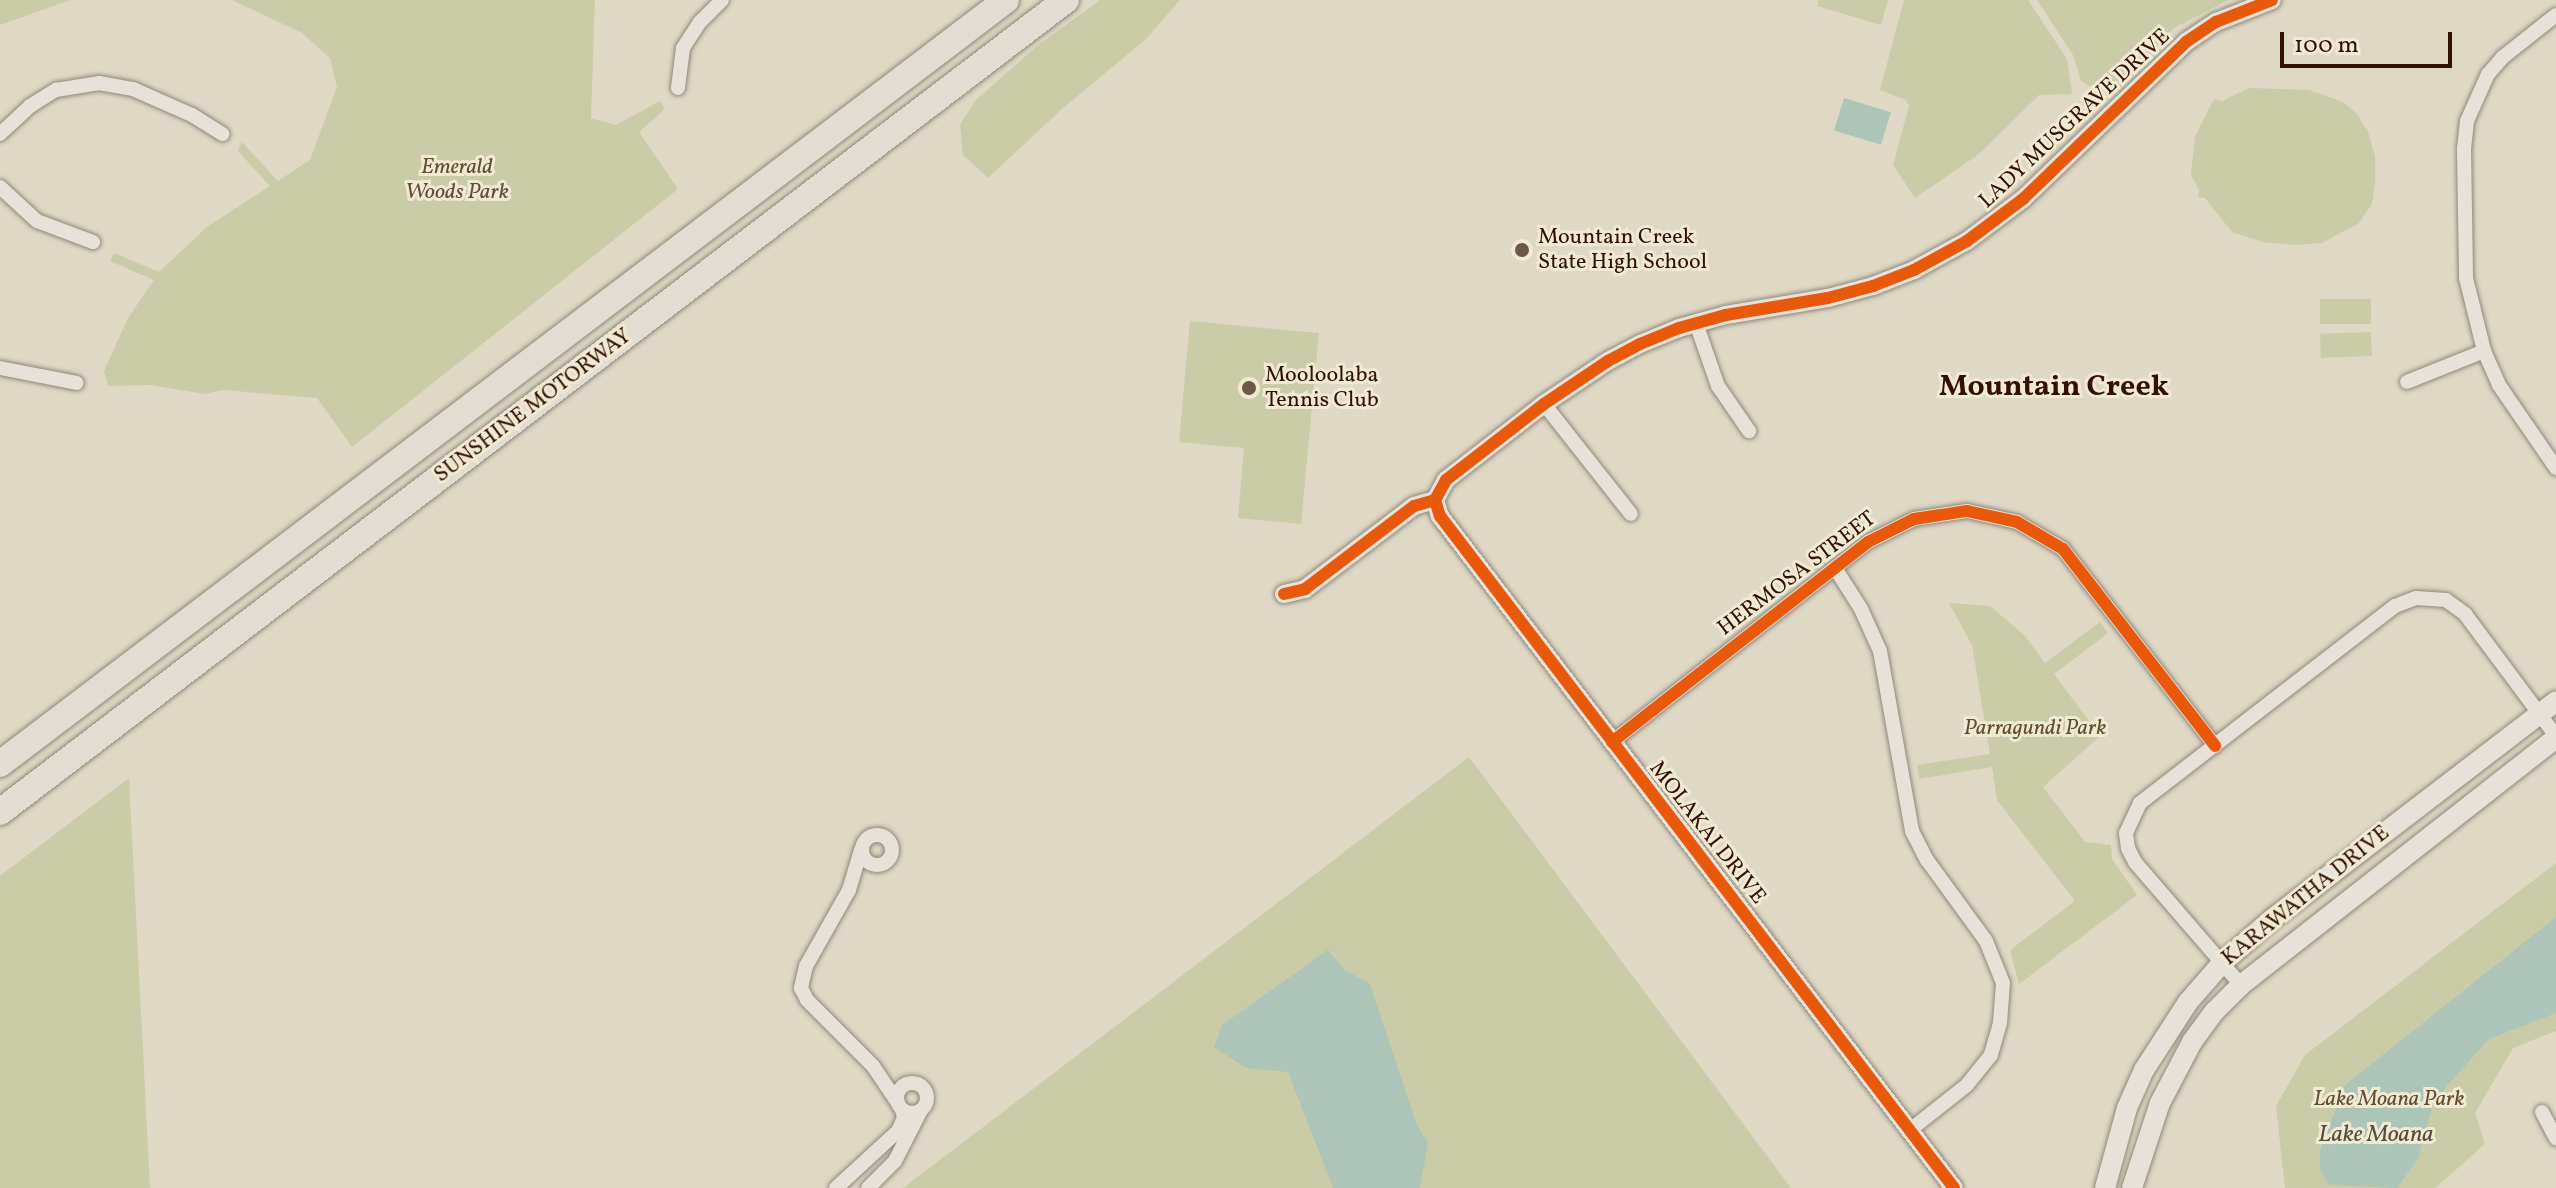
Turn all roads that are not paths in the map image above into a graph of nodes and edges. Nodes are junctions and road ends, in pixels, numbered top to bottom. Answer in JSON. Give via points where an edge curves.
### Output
{"nodes":[{"id":1,"x":722,"y":0,"type":"edge"},
{"id":2,"x":1006,"y":0,"type":"edge"},
{"id":3,"x":1066,"y":0,"type":"edge"},
{"id":4,"x":2272,"y":0,"type":"edge"},
{"id":5,"x":2554,"y":20,"type":"edge"},
{"id":6,"x":678,"y":88,"type":"dead end"},
{"id":7,"x":0,"y":134,"type":"edge"},
{"id":8,"x":222,"y":134,"type":"dead end"},
{"id":9,"x":0,"y":187,"type":"edge"},
{"id":10,"x":93,"y":242,"type":"dead end"},
{"id":11,"x":1696,"y":323,"type":"junction"},
{"id":12,"x":2484,"y":351,"type":"junction"},
{"id":13,"x":0,"y":368,"type":"edge"},
{"id":14,"x":2407,"y":382,"type":"dead end"},
{"id":15,"x":77,"y":383,"type":"dead end"},
{"id":16,"x":1544,"y":404,"type":"junction"},
{"id":17,"x":1749,"y":431,"type":"dead end"},
{"id":18,"x":2556,"y":468,"type":"edge"},
{"id":19,"x":1435,"y":500,"type":"junction"},
{"id":20,"x":1631,"y":514,"type":"dead end"},
{"id":21,"x":1835,"y":568,"type":"junction"},
{"id":22,"x":1284,"y":594,"type":"dead end"},
{"id":23,"x":2556,"y":701,"type":"edge"},
{"id":24,"x":2539,"y":714,"type":"junction"},
{"id":25,"x":2556,"y":737,"type":"edge"},
{"id":26,"x":1612,"y":742,"type":"junction"},
{"id":27,"x":2215,"y":746,"type":"junction"},
{"id":28,"x":0,"y":764,"type":"edge"},
{"id":29,"x":0,"y":812,"type":"edge"},
{"id":30,"x":861,"y":850,"type":"junction"},
{"id":31,"x":883,"y":864,"type":"junction"},
{"id":32,"x":849,"y":890,"type":"junction"},
{"id":33,"x":2222,"y":963,"type":"junction"},
{"id":34,"x":2241,"y":985,"type":"junction"},
{"id":35,"x":873,"y":1066,"type":"junction"},
{"id":36,"x":909,"y":1083,"type":"junction"},
{"id":37,"x":900,"y":1106,"type":"junction"},
{"id":38,"x":921,"y":1110,"type":"junction"},
{"id":39,"x":2542,"y":1112,"type":"dead end"},
{"id":40,"x":1910,"y":1130,"type":"junction"},
{"id":41,"x":2556,"y":1138,"type":"edge"},
{"id":42,"x":2141,"y":1152,"type":"junction"},
{"id":43,"x":836,"y":1188,"type":"edge"},
{"id":44,"x":868,"y":1188,"type":"edge"},
{"id":45,"x":1954,"y":1188,"type":"edge"},
{"id":46,"x":2105,"y":1188,"type":"edge"},
{"id":47,"x":2132,"y":1188,"type":"edge"}],
"edges":[{"from":1,"to":6,"type":"street","via":[[683,48]]},
{"from":2,"to":28,"type":"highway","name":"SUNSHINE MOTORWAY"},
{"from":3,"to":29,"type":"highway","name":"SUNSHINE MOTORWAY"},
{"from":4,"to":11,"type":"street","name":"LADY MUSGRAVE DRIVE","via":[[2216,22],[2186,42],[2023,199],[1967,241],[1873,286]]},
{"from":5,"to":12,"type":"street","via":[[2488,74],[2467,121],[2466,278]]},
{"from":7,"to":8,"type":"street","via":[[56,90],[99,83],[133,89]]},
{"from":9,"to":10,"type":"street","via":[[37,221]]},
{"from":11,"to":16,"type":"street","name":"LADY MUSGRAVE DRIVE","via":[[1608,361]]},
{"from":11,"to":17,"type":"street","via":[[1718,386]]},
{"from":12,"to":14,"type":"street"},
{"from":12,"to":18,"type":"street","via":[[2499,385]]},
{"from":13,"to":15,"type":"street"},
{"from":16,"to":19,"type":"street","name":"LADY MUSGRAVE DRIVE","via":[[1446,480]]},
{"from":16,"to":20,"type":"street"},
{"from":19,"to":22,"type":"street","name":"LADY MUSGRAVE DRIVE","via":[[1414,506],[1305,589]]},
{"from":19,"to":26,"type":"street","name":"MOLAKAI DRIVE","via":[[1440,516]]},
{"from":21,"to":26,"type":"street","name":"HERMOSA STREET"},
{"from":21,"to":27,"type":"street","name":"HERMOSA STREET","via":[[1890,529],[1930,514],[1984,512],[2025,525],[2069,555]]},
{"from":21,"to":40,"type":"street","via":[[1880,651],[1912,831],[1986,941],[2003,983],[1991,1055],[1967,1085]]},
{"from":23,"to":24,"type":"main road","name":"KARAWATHA DRIVE"},
{"from":24,"to":25,"type":"street"},
{"from":24,"to":27,"type":"street","via":[[2465,614],[2446,600],[2416,598],[2395,606]]},
{"from":24,"to":33,"type":"main road","name":"KARAWATHA DRIVE"},
{"from":25,"to":34,"type":"main road","name":"KARAWATHA DRIVE"},
{"from":26,"to":40,"type":"street","name":"MOLAKAI DRIVE"},
{"from":27,"to":33,"type":"street","via":[[2140,803],[2126,833],[2135,862]]},
{"from":30,"to":31,"type":"street","via":[[869,863]]},
{"from":30,"to":31,"type":"street","via":[[868,837],[886,837],[892,849]]},
{"from":30,"to":32,"type":"street"},
{"from":31,"to":32,"type":"street"},
{"from":32,"to":35,"type":"street","via":[[806,966],[801,988]]},
{"from":33,"to":34,"type":"street"},
{"from":33,"to":46,"type":"main road","name":"KARAWATHA DRIVE","via":[[2180,1013],[2144,1070],[2127,1108]]},
{"from":34,"to":42,"type":"main road","name":"KARAWATHA DRIVE","via":[[2192,1042]]},
{"from":35,"to":36,"type":"street"},
{"from":35,"to":37,"type":"street"},
{"from":36,"to":37,"type":"street","via":[[900,1089]]},
{"from":36,"to":38,"type":"street","via":[[921,1085],[927,1093]]},
{"from":37,"to":38,"type":"street","via":[[911,1113]]},
{"from":37,"to":43,"type":"street","via":[[904,1119],[898,1131]]},
{"from":38,"to":44,"type":"street","via":[[895,1161]]},
{"from":39,"to":41,"type":"street"},
{"from":40,"to":45,"type":"street","name":"MOLAKAI DRIVE"},
{"from":42,"to":46,"type":"street","name":"KARAWATHA DRIVE","via":[[2135,1138],[2122,1142]]},
{"from":42,"to":47,"type":"main road","name":"KARAWATHA DRIVE"}]}
